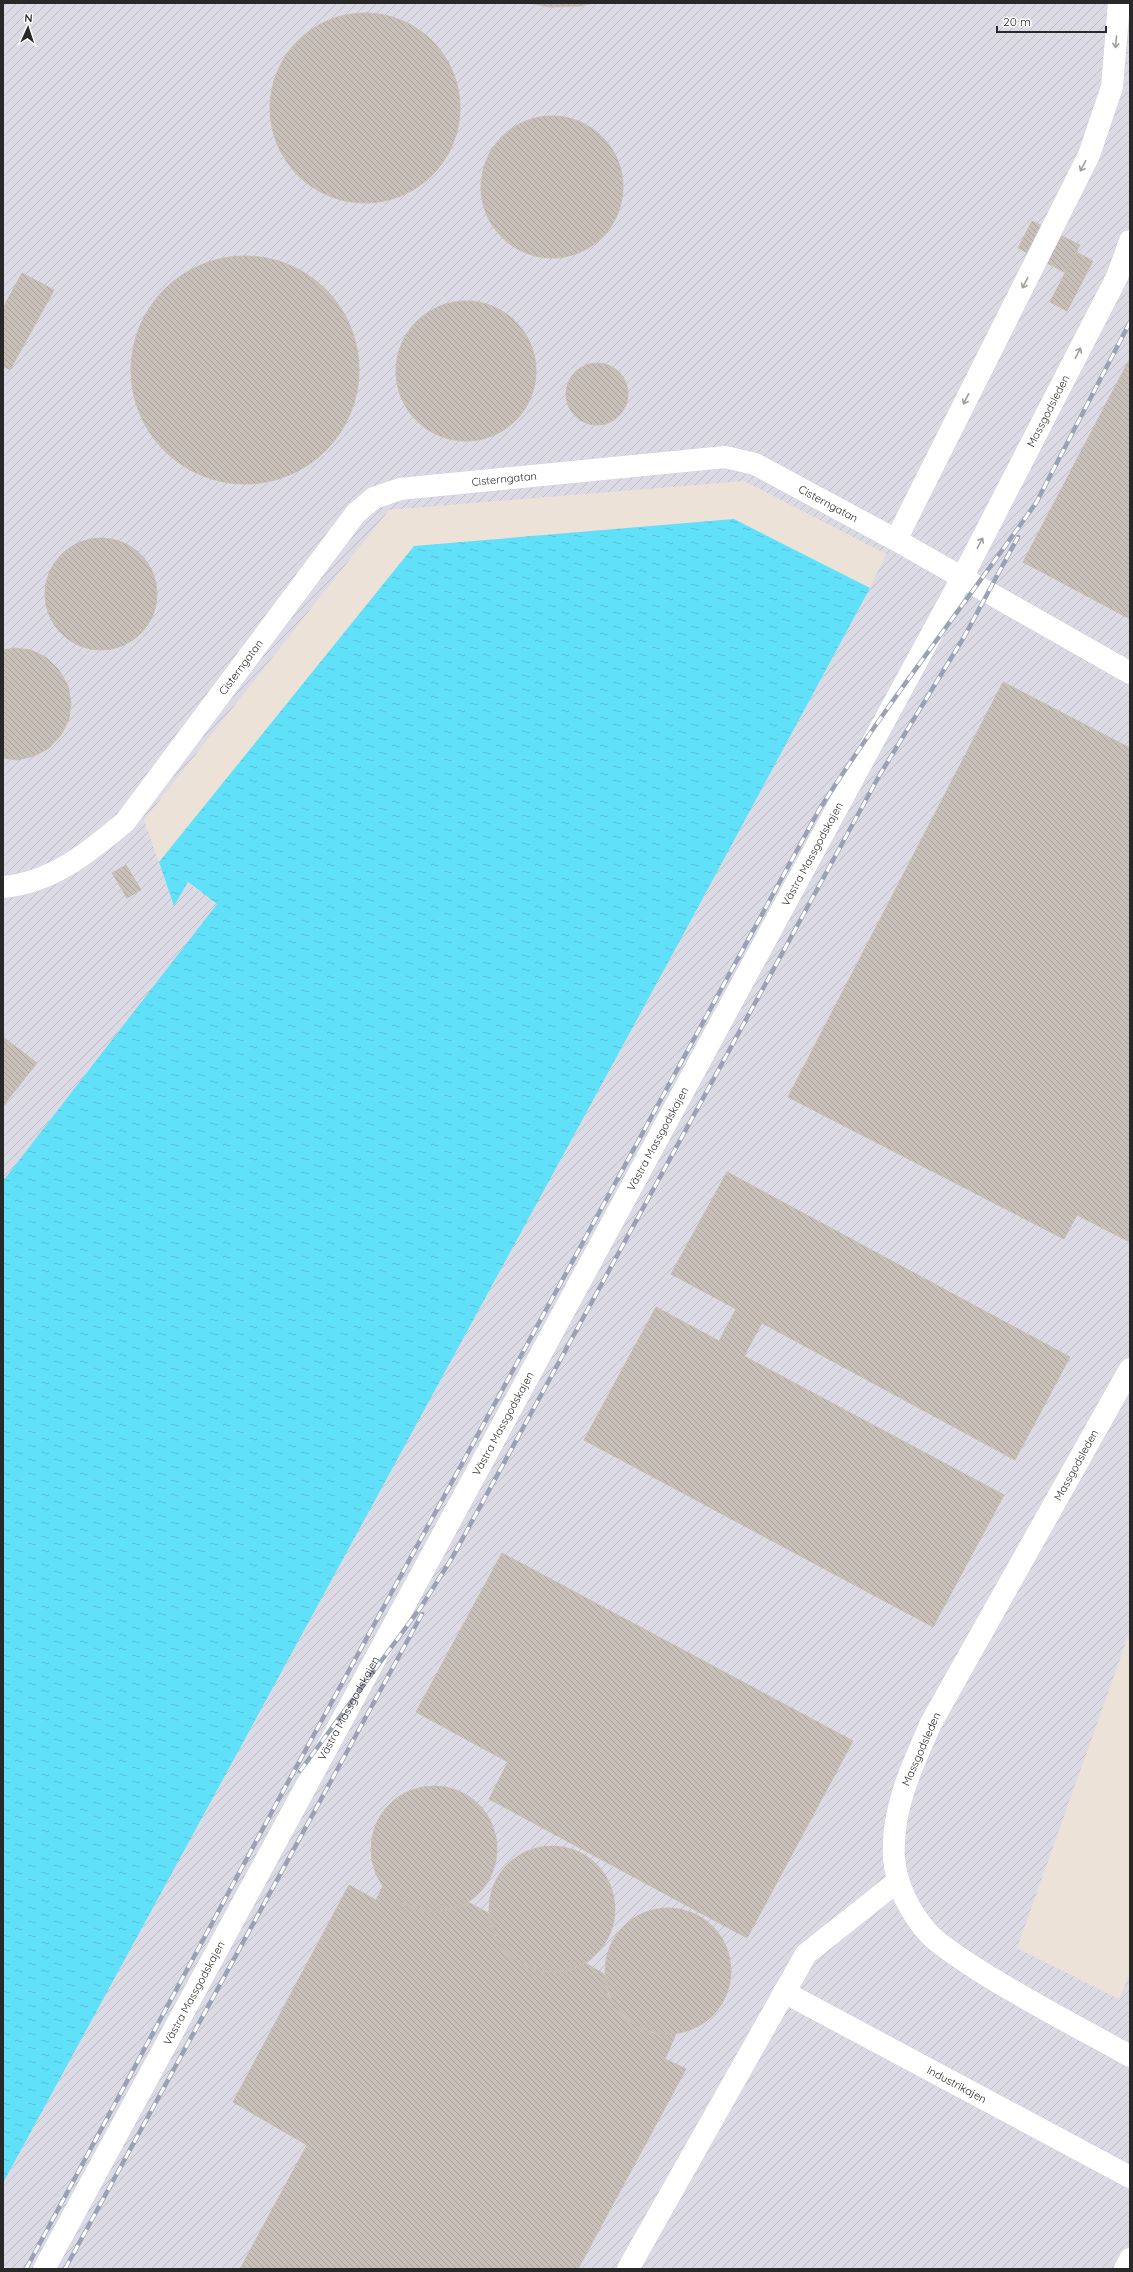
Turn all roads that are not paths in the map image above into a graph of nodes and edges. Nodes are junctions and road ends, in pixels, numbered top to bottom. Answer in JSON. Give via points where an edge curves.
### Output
{"nodes":[{"id":1,"x":1119,"y":3,"type":"edge"},
{"id":2,"x":1130,"y":74,"type":"edge"},
{"id":3,"x":1112,"y":86,"type":"junction"},
{"id":4,"x":1130,"y":241,"type":"edge"},
{"id":5,"x":896,"y":540,"type":"junction"},
{"id":6,"x":962,"y":578,"type":"junction"},
{"id":7,"x":1130,"y":673,"type":"edge"},
{"id":8,"x":3,"y":887,"type":"edge"},
{"id":9,"x":1130,"y":1369,"type":"edge"},
{"id":10,"x":898,"y":1881,"type":"junction"},
{"id":11,"x":784,"y":1992,"type":"junction"},
{"id":12,"x":1130,"y":2056,"type":"edge"},
{"id":13,"x":1130,"y":2177,"type":"edge"},
{"id":14,"x":1130,"y":2259,"type":"edge"},
{"id":15,"x":44,"y":2269,"type":"edge"},
{"id":16,"x":628,"y":2269,"type":"edge"},
{"id":17,"x":1125,"y":2269,"type":"edge"}],
"edges":[{"from":1,"to":3,"type":"lane","one_way":true},
{"from":2,"to":3,"type":"lane"},
{"from":3,"to":5,"type":"lane","one_way":true,"via":[[1089,155]]},
{"from":6,"to":4,"type":"lane","name":"Massgodsleden","one_way":true,"via":[[1116,277]]},
{"from":5,"to":6,"type":"lane","name":"Cisterngatan"},
{"from":5,"to":8,"type":"lane","name":"Cisterngatan","via":[[755,464],[725,457],[400,489],[374,498],[356,513],[125,822],[89,852],[44,878]]},
{"from":6,"to":7,"type":"lane","name":"Cisterngatan"},
{"from":6,"to":15,"type":"lane","name":"Västra Massgodskajen"},
{"from":9,"to":10,"type":"lane","name":"Massgodsleden","via":[[932,1723],[914,1762],[900,1800],[895,1832],[894,1859]]},
{"from":10,"to":11,"type":"lane","via":[[806,1954]]},
{"from":10,"to":12,"type":"lane","name":"Massgodsleden","via":[[912,1911],[930,1934],[958,1957],[1006,1988]]},
{"from":11,"to":13,"type":"lane","name":"Industrikajen"},
{"from":11,"to":16,"type":"lane"},
{"from":14,"to":17,"type":"lane"}]}
